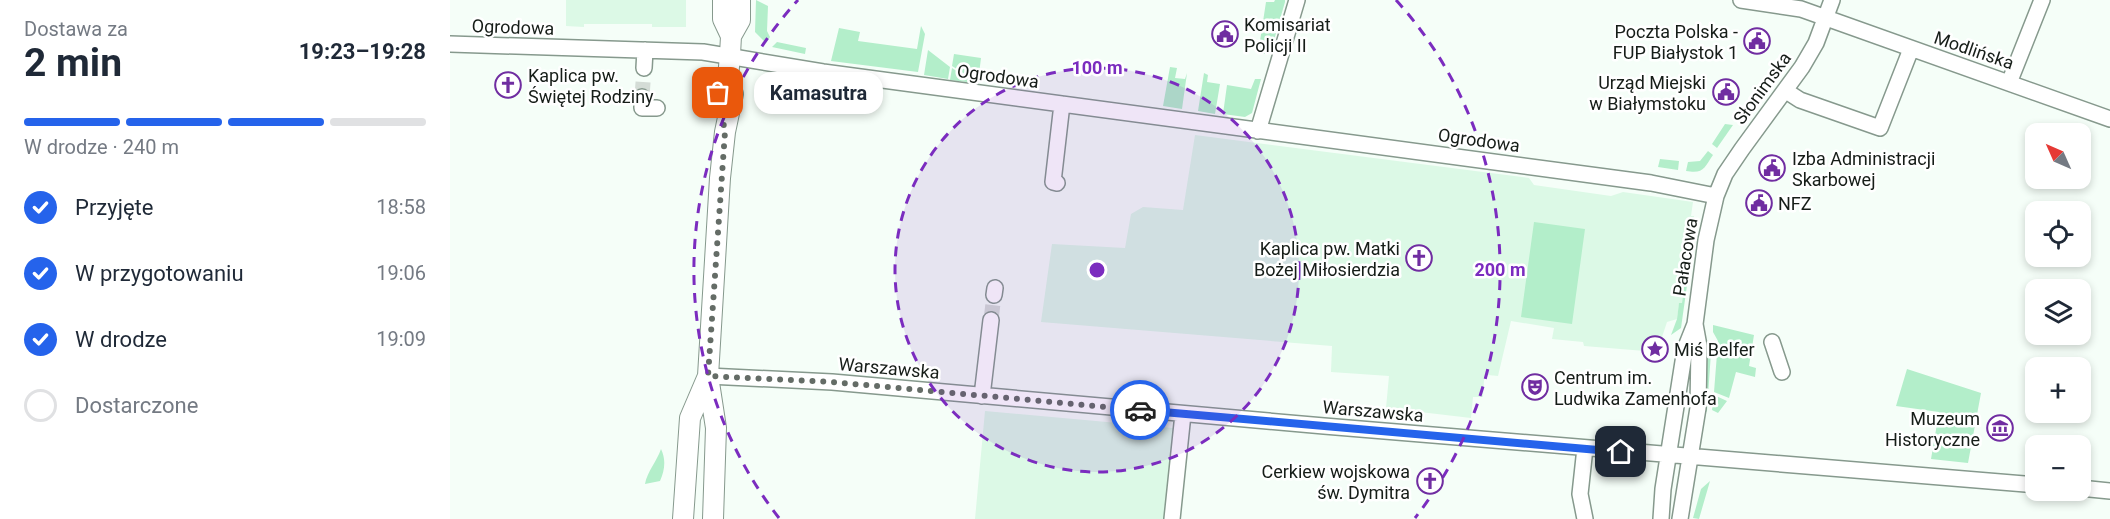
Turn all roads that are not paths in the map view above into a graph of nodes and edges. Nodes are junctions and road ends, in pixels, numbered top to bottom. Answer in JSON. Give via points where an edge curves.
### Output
{"nodes":[{"id":1,"x":723,"y":0,"type":"edge"},
{"id":2,"x":740,"y":0,"type":"edge"},
{"id":3,"x":1297,"y":0,"type":"edge"},
{"id":4,"x":1741,"y":0,"type":"edge"},
{"id":5,"x":1832,"y":0,"type":"edge"},
{"id":6,"x":2042,"y":0,"type":"edge"},
{"id":7,"x":1826,"y":18,"type":"junction"},
{"id":8,"x":450,"y":44,"type":"edge"},
{"id":9,"x":731,"y":46,"type":"junction"},
{"id":10,"x":1911,"y":49,"type":"junction"},
{"id":11,"x":645,"y":51,"type":"junction"},
{"id":12,"x":644,"y":68,"type":"tunnel mouth"},
{"id":13,"x":2009,"y":83,"type":"junction"},
{"id":14,"x":1786,"y":91,"type":"junction"},
{"id":15,"x":642,"y":97,"type":"dead end"},
{"id":16,"x":1062,"y":104,"type":"junction"},
{"id":17,"x":657,"y":108,"type":"dead end"},
{"id":18,"x":2110,"y":119,"type":"edge"},
{"id":19,"x":1258,"y":130,"type":"junction"},
{"id":20,"x":1057,"y":183,"type":"dead end"},
{"id":21,"x":1716,"y":196,"type":"junction"},
{"id":22,"x":991,"y":320,"type":"tunnel mouth"},
{"id":23,"x":1695,"y":324,"type":"junction"},
{"id":24,"x":1772,"y":342,"type":"dead end"},
{"id":25,"x":1782,"y":372,"type":"dead end"},
{"id":26,"x":708,"y":376,"type":"junction"},
{"id":27,"x":982,"y":396,"type":"junction"},
{"id":28,"x":1183,"y":414,"type":"junction"},
{"id":29,"x":1585,"y":448,"type":"junction"},
{"id":30,"x":1668,"y":455,"type":"junction"},
{"id":31,"x":1691,"y":456,"type":"junction"},
{"id":32,"x":2025,"y":484,"type":"edge"},
{"id":33,"x":2091,"y":489,"type":"edge"},
{"id":34,"x":2110,"y":490,"type":"edge"},
{"id":35,"x":683,"y":519,"type":"edge"},
{"id":36,"x":713,"y":519,"type":"edge"},
{"id":37,"x":1172,"y":519,"type":"edge"},
{"id":38,"x":1585,"y":519,"type":"edge"},
{"id":39,"x":1661,"y":519,"type":"edge"},
{"id":40,"x":1680,"y":519,"type":"edge"}],
"edges":[{"from":1,"to":9,"type":"main road","via":[[723,19]]},
{"from":2,"to":9,"type":"main road","via":[[740,20]]},
{"from":3,"to":19,"type":"street"},
{"from":4,"to":7,"type":"street","name":"Modlińska","via":[[1801,9]]},
{"from":5,"to":7,"type":"street","name":"Słonimska"},
{"from":6,"to":13,"type":"street"},
{"from":7,"to":10,"type":"street","name":"Modlińska"},
{"from":7,"to":14,"type":"street","name":"Słonimska","via":[[1812,51]]},
{"from":8,"to":11,"type":"street","name":"Ogrodowa"},
{"from":9,"to":11,"type":"street","name":"Ogrodowa","via":[[703,52]]},
{"from":9,"to":16,"type":"street","name":"Ogrodowa","via":[[823,72]]},
{"from":9,"to":26,"type":"main road","via":[[728,78],[734,94],[725,132]]},
{"from":10,"to":13,"type":"street","name":"Modlińska"},
{"from":10,"to":14,"type":"street","via":[[1880,128],[1800,100]]},
{"from":11,"to":12,"type":"street"},
{"from":13,"to":18,"type":"street","name":"Modlińska"},
{"from":14,"to":21,"type":"street","name":"Słonimska","via":[[1725,174]]},
{"from":15,"to":17,"type":"street","via":[[642,108]]},
{"from":16,"to":19,"type":"street","name":"Ogrodowa"},
{"from":16,"to":20,"type":"street","via":[[1053,182]]},
{"from":19,"to":21,"type":"street","name":"Ogrodowa","via":[[1644,182]]},
{"from":21,"to":23,"type":"street","name":"Pałacowa"},
{"from":22,"to":27,"type":"street"},
{"from":23,"to":30,"type":"street","name":"Pałacowa","via":[[1685,349]]},
{"from":23,"to":31,"type":"street","name":"Pałacowa","via":[[1699,346],[1698,408]]},
{"from":24,"to":25,"type":"street"},
{"from":26,"to":27,"type":"street","name":"Warszawska"},
{"from":26,"to":35,"type":"main road","via":[[690,418]]},
{"from":26,"to":36,"type":"main road","via":[[716,428]]},
{"from":27,"to":28,"type":"street","name":"Warszawska"},
{"from":28,"to":29,"type":"street","name":"Warszawska"},
{"from":28,"to":37,"type":"street"},
{"from":29,"to":30,"type":"street","name":"Warszawska"},
{"from":29,"to":38,"type":"street","via":[[1580,494]]},
{"from":30,"to":31,"type":"street","name":"Warszawska"},
{"from":30,"to":39,"type":"street","name":"Pałacowa"},
{"from":31,"to":32,"type":"street","name":"Warszawska"},
{"from":31,"to":40,"type":"street","name":"Pałacowa"},
{"from":33,"to":34,"type":"street"}]}
